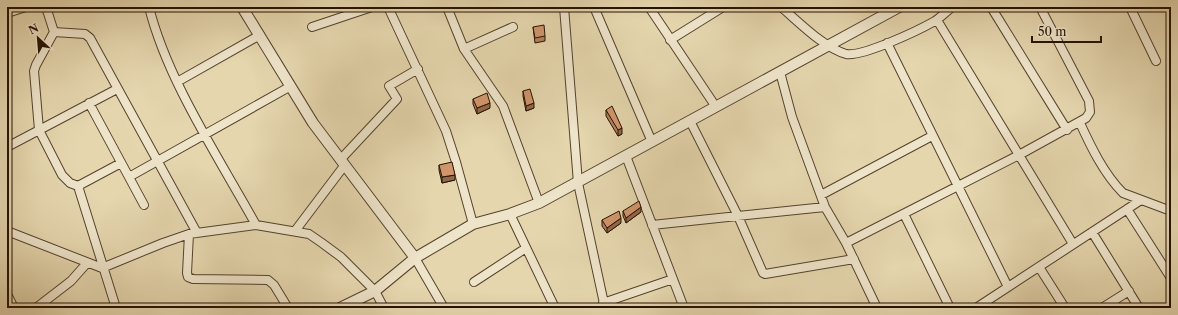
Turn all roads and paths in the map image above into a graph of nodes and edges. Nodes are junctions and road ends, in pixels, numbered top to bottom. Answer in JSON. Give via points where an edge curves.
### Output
{"nodes":[{"id":1,"x":26,"y":7,"type":"edge"},
{"id":2,"x":46,"y":7,"type":"edge"},
{"id":3,"x":149,"y":7,"type":"edge"},
{"id":4,"x":242,"y":7,"type":"edge"},
{"id":5,"x":372,"y":7,"type":"edge"},
{"id":6,"x":388,"y":7,"type":"edge"},
{"id":7,"x":447,"y":7,"type":"edge"},
{"id":8,"x":564,"y":7,"type":"edge"},
{"id":9,"x":594,"y":7,"type":"edge"},
{"id":10,"x":648,"y":7,"type":"edge"},
{"id":11,"x":723,"y":7,"type":"edge"},
{"id":12,"x":781,"y":7,"type":"edge"},
{"id":13,"x":899,"y":7,"type":"edge"},
{"id":14,"x":952,"y":7,"type":"edge"},
{"id":15,"x":991,"y":7,"type":"edge"},
{"id":16,"x":1040,"y":7,"type":"edge"},
{"id":17,"x":1130,"y":7,"type":"edge"},
{"id":18,"x":7,"y":13,"type":"edge"},
{"id":19,"x":937,"y":20,"type":"junction"},
{"id":20,"x":312,"y":27,"type":"dead end"},
{"id":21,"x":513,"y":27,"type":"dead end"},
{"id":22,"x":54,"y":32,"type":"junction"},
{"id":23,"x":260,"y":35,"type":"junction"},
{"id":24,"x":670,"y":40,"type":"junction"},
{"id":25,"x":886,"y":43,"type":"junction"},
{"id":26,"x":828,"y":46,"type":"junction"},
{"id":27,"x":464,"y":49,"type":"junction"},
{"id":28,"x":1156,"y":61,"type":"dead end"},
{"id":29,"x":418,"y":69,"type":"junction"},
{"id":30,"x":780,"y":72,"type":"junction"},
{"id":31,"x":177,"y":82,"type":"junction"},
{"id":32,"x":292,"y":86,"type":"junction"},
{"id":33,"x":117,"y":89,"type":"junction"},
{"id":34,"x":89,"y":103,"type":"junction"},
{"id":35,"x":716,"y":107,"type":"junction"},
{"id":36,"x":690,"y":121,"type":"junction"},
{"id":37,"x":1080,"y":123,"type":"junction"},
{"id":38,"x":39,"y":130,"type":"junction"},
{"id":39,"x":1067,"y":130,"type":"junction"},
{"id":40,"x":205,"y":134,"type":"junction"},
{"id":41,"x":932,"y":136,"type":"junction"},
{"id":42,"x":652,"y":142,"type":"junction"},
{"id":43,"x":7,"y":147,"type":"edge"},
{"id":44,"x":1019,"y":155,"type":"junction"},
{"id":45,"x":626,"y":156,"type":"junction"},
{"id":46,"x":159,"y":160,"type":"junction"},
{"id":47,"x":121,"y":163,"type":"junction"},
{"id":48,"x":342,"y":163,"type":"junction"},
{"id":49,"x":129,"y":177,"type":"junction"},
{"id":50,"x":578,"y":183,"type":"junction"},
{"id":51,"x":78,"y":186,"type":"junction"},
{"id":52,"x":958,"y":187,"type":"junction"},
{"id":53,"x":820,"y":195,"type":"junction"},
{"id":54,"x":1141,"y":200,"type":"junction"},
{"id":55,"x":540,"y":203,"type":"junction"},
{"id":56,"x":144,"y":205,"type":"dead end"},
{"id":57,"x":825,"y":207,"type":"junction"},
{"id":58,"x":1127,"y":209,"type":"junction"},
{"id":59,"x":1171,"y":211,"type":"edge"},
{"id":60,"x":510,"y":214,"type":"junction"},
{"id":61,"x":904,"y":214,"type":"junction"},
{"id":62,"x":738,"y":216,"type":"junction"},
{"id":63,"x":473,"y":224,"type":"junction"},
{"id":64,"x":652,"y":224,"type":"junction"},
{"id":65,"x":256,"y":225,"type":"junction"},
{"id":66,"x":7,"y":231,"type":"edge"},
{"id":67,"x":295,"y":231,"type":"junction"},
{"id":68,"x":1092,"y":232,"type":"junction"},
{"id":69,"x":193,"y":233,"type":"junction"},
{"id":70,"x":846,"y":243,"type":"junction"},
{"id":71,"x":1073,"y":244,"type":"junction"},
{"id":72,"x":526,"y":248,"type":"junction"},
{"id":73,"x":415,"y":258,"type":"junction"},
{"id":74,"x":854,"y":259,"type":"junction"},
{"id":75,"x":87,"y":263,"type":"junction"},
{"id":76,"x":1039,"y":267,"type":"junction"},
{"id":77,"x":102,"y":268,"type":"junction"},
{"id":78,"x":1171,"y":278,"type":"edge"},
{"id":79,"x":673,"y":279,"type":"junction"},
{"id":80,"x":474,"y":282,"type":"dead end"},
{"id":81,"x":1008,"y":287,"type":"junction"},
{"id":82,"x":375,"y":291,"type":"junction"},
{"id":83,"x":1129,"y":291,"type":"junction"},
{"id":84,"x":7,"y":294,"type":"edge"},
{"id":85,"x":604,"y":305,"type":"edge"},
{"id":86,"x":351,"y":306,"type":"edge"},
{"id":87,"x":14,"y":308,"type":"edge"},
{"id":88,"x":36,"y":308,"type":"edge"},
{"id":89,"x":116,"y":308,"type":"edge"},
{"id":90,"x":288,"y":308,"type":"edge"},
{"id":91,"x":340,"y":308,"type":"edge"},
{"id":92,"x":384,"y":308,"type":"edge"},
{"id":93,"x":444,"y":308,"type":"edge"},
{"id":94,"x":555,"y":308,"type":"edge"},
{"id":95,"x":684,"y":308,"type":"edge"},
{"id":96,"x":877,"y":308,"type":"edge"},
{"id":97,"x":950,"y":308,"type":"edge"},
{"id":98,"x":976,"y":308,"type":"edge"},
{"id":99,"x":1065,"y":308,"type":"edge"},
{"id":100,"x":1102,"y":308,"type":"edge"},
{"id":101,"x":1139,"y":308,"type":"edge"}],
"edges":[{"from":1,"to":18,"type":"street"},
{"from":2,"to":22,"type":"street"},
{"from":3,"to":31,"type":"street","via":[[154,28]]},
{"from":4,"to":23,"type":"street"},
{"from":5,"to":20,"type":"street"},
{"from":6,"to":29,"type":"street"},
{"from":7,"to":27,"type":"street"},
{"from":8,"to":50,"type":"street"},
{"from":9,"to":42,"type":"street"},
{"from":10,"to":24,"type":"street"},
{"from":11,"to":24,"type":"street"},
{"from":12,"to":26,"type":"street"},
{"from":13,"to":26,"type":"street"},
{"from":14,"to":19,"type":"street"},
{"from":15,"to":39,"type":"street"},
{"from":16,"to":37,"type":"street","via":[[1089,101],[1090,112]]},
{"from":17,"to":28,"type":"street"},
{"from":19,"to":25,"type":"street"},
{"from":19,"to":44,"type":"street"},
{"from":21,"to":27,"type":"street"},
{"from":22,"to":33,"type":"street","via":[[87,35]]},
{"from":22,"to":38,"type":"street","via":[[34,71]]},
{"from":23,"to":31,"type":"street"},
{"from":23,"to":32,"type":"street"},
{"from":24,"to":35,"type":"street"},
{"from":25,"to":26,"type":"street","via":[[859,53],[847,54]]},
{"from":25,"to":41,"type":"street"},
{"from":26,"to":30,"type":"street"},
{"from":27,"to":55,"type":"street","via":[[503,106]]},
{"from":29,"to":48,"type":"street","via":[[388,86],[398,99]]},
{"from":29,"to":63,"type":"street","via":[[446,131]]},
{"from":30,"to":35,"type":"street"},
{"from":30,"to":53,"type":"street","via":[[792,117]]},
{"from":31,"to":40,"type":"street"},
{"from":32,"to":40,"type":"street"},
{"from":32,"to":48,"type":"street","via":[[313,123]]},
{"from":33,"to":34,"type":"street"},
{"from":33,"to":46,"type":"street"},
{"from":34,"to":38,"type":"street"},
{"from":34,"to":47,"type":"street"},
{"from":35,"to":36,"type":"street"},
{"from":36,"to":42,"type":"street"},
{"from":36,"to":62,"type":"street"},
{"from":37,"to":39,"type":"street"},
{"from":37,"to":54,"type":"street","via":[[1092,149],[1117,187],[1123,193]]},
{"from":38,"to":43,"type":"street"},
{"from":38,"to":51,"type":"street","via":[[62,175],[70,183]]},
{"from":39,"to":44,"type":"street"},
{"from":40,"to":46,"type":"street"},
{"from":40,"to":65,"type":"street"},
{"from":41,"to":52,"type":"street"},
{"from":41,"to":53,"type":"street"},
{"from":42,"to":45,"type":"street"},
{"from":44,"to":52,"type":"street"},
{"from":44,"to":71,"type":"street"},
{"from":45,"to":50,"type":"street"},
{"from":45,"to":64,"type":"street"},
{"from":46,"to":49,"type":"street"},
{"from":46,"to":69,"type":"street"},
{"from":47,"to":49,"type":"street"},
{"from":47,"to":51,"type":"street"},
{"from":48,"to":67,"type":"street"},
{"from":48,"to":73,"type":"street"},
{"from":49,"to":56,"type":"street"},
{"from":50,"to":55,"type":"street"},
{"from":50,"to":85,"type":"street"},
{"from":51,"to":77,"type":"street"},
{"from":52,"to":61,"type":"street"},
{"from":52,"to":81,"type":"street"},
{"from":53,"to":57,"type":"street"},
{"from":54,"to":58,"type":"street"},
{"from":54,"to":59,"type":"street"},
{"from":55,"to":60,"type":"street"},
{"from":57,"to":62,"type":"street"},
{"from":57,"to":70,"type":"street"},
{"from":58,"to":68,"type":"street"},
{"from":58,"to":78,"type":"street"},
{"from":60,"to":63,"type":"street"},
{"from":60,"to":72,"type":"street"},
{"from":61,"to":70,"type":"street"},
{"from":61,"to":97,"type":"street"},
{"from":62,"to":64,"type":"street"},
{"from":62,"to":74,"type":"street","via":[[761,270],[766,274]]},
{"from":63,"to":73,"type":"street"},
{"from":64,"to":79,"type":"street"},
{"from":65,"to":67,"type":"street"},
{"from":65,"to":69,"type":"street"},
{"from":66,"to":75,"type":"street"},
{"from":67,"to":82,"type":"street","via":[[309,234],[341,257]]},
{"from":68,"to":71,"type":"street"},
{"from":68,"to":83,"type":"street"},
{"from":69,"to":77,"type":"street"},
{"from":69,"to":90,"type":"street","via":[[188,277],[268,280]]},
{"from":70,"to":74,"type":"street"},
{"from":71,"to":76,"type":"street"},
{"from":72,"to":80,"type":"street"},
{"from":72,"to":94,"type":"street"},
{"from":73,"to":82,"type":"street"},
{"from":73,"to":93,"type":"street"},
{"from":74,"to":96,"type":"street"},
{"from":75,"to":77,"type":"street"},
{"from":75,"to":88,"type":"street","via":[[72,281]]},
{"from":76,"to":81,"type":"street"},
{"from":76,"to":99,"type":"street"},
{"from":77,"to":89,"type":"street"},
{"from":79,"to":85,"type":"street"},
{"from":79,"to":95,"type":"street"},
{"from":81,"to":98,"type":"street"},
{"from":82,"to":86,"type":"street"},
{"from":82,"to":92,"type":"street"},
{"from":83,"to":100,"type":"street"},
{"from":83,"to":101,"type":"street"},
{"from":84,"to":87,"type":"street"},
{"from":86,"to":91,"type":"street"}]}
